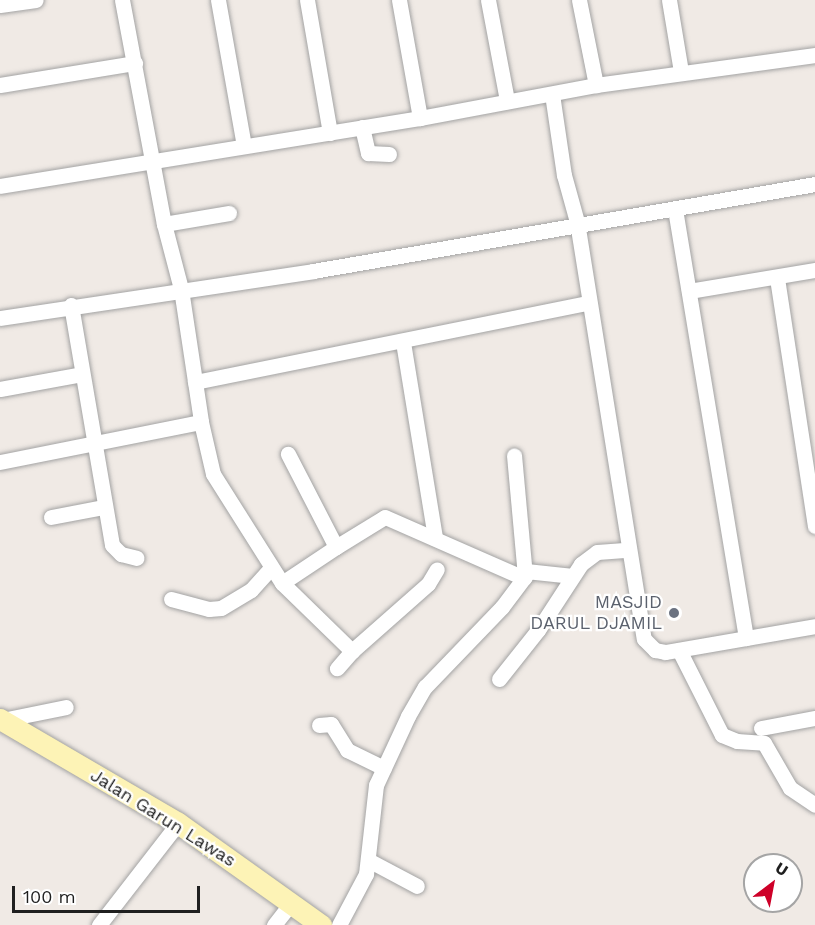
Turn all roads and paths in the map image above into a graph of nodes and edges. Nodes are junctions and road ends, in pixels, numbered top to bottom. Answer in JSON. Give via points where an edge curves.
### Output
{"nodes":[{"id":1,"x":36,"y":0,"type":"edge"},
{"id":2,"x":122,"y":0,"type":"edge"},
{"id":3,"x":218,"y":0,"type":"edge"},
{"id":4,"x":307,"y":0,"type":"edge"},
{"id":5,"x":399,"y":0,"type":"edge"},
{"id":6,"x":488,"y":0,"type":"edge"},
{"id":7,"x":579,"y":0,"type":"edge"},
{"id":8,"x":669,"y":0,"type":"edge"},
{"id":9,"x":0,"y":5,"type":"edge"},
{"id":10,"x":815,"y":55,"type":"edge"},
{"id":11,"x":135,"y":63,"type":"junction"},
{"id":12,"x":681,"y":72,"type":"junction"},
{"id":13,"x":0,"y":85,"type":"edge"},
{"id":14,"x":596,"y":85,"type":"junction"},
{"id":15,"x":552,"y":94,"type":"junction"},
{"id":16,"x":507,"y":101,"type":"junction"},
{"id":17,"x":420,"y":118,"type":"junction"},
{"id":18,"x":362,"y":127,"type":"junction"},
{"id":19,"x":330,"y":133,"type":"junction"},
{"id":20,"x":244,"y":146,"type":"junction"},
{"id":21,"x":389,"y":154,"type":"dead end"},
{"id":22,"x":153,"y":161,"type":"junction"},
{"id":23,"x":815,"y":184,"type":"edge"},
{"id":24,"x":0,"y":186,"type":"edge"},
{"id":25,"x":675,"y":209,"type":"junction"},
{"id":26,"x":229,"y":213,"type":"dead end"},
{"id":27,"x":577,"y":222,"type":"junction"},
{"id":28,"x":164,"y":224,"type":"junction"},
{"id":29,"x":815,"y":270,"type":"edge"},
{"id":30,"x":777,"y":278,"type":"junction"},
{"id":31,"x":181,"y":289,"type":"junction"},
{"id":32,"x":689,"y":291,"type":"junction"},
{"id":33,"x":588,"y":303,"type":"junction"},
{"id":34,"x":71,"y":305,"type":"junction"},
{"id":35,"x":0,"y":318,"type":"edge"},
{"id":36,"x":404,"y":342,"type":"junction"},
{"id":37,"x":82,"y":374,"type":"junction"},
{"id":38,"x":195,"y":382,"type":"junction"},
{"id":39,"x":0,"y":389,"type":"edge"},
{"id":40,"x":201,"y":422,"type":"junction"},
{"id":41,"x":96,"y":442,"type":"junction"},
{"id":42,"x":288,"y":454,"type":"dead end"},
{"id":43,"x":514,"y":455,"type":"dead end"},
{"id":44,"x":0,"y":462,"type":"edge"},
{"id":45,"x":104,"y":507,"type":"junction"},
{"id":46,"x":51,"y":517,"type":"dead end"},
{"id":47,"x":815,"y":526,"type":"edge"},
{"id":48,"x":435,"y":538,"type":"junction"},
{"id":49,"x":336,"y":548,"type":"junction"},
{"id":50,"x":628,"y":550,"type":"junction"},
{"id":51,"x":137,"y":558,"type":"dead end"},
{"id":52,"x":271,"y":568,"type":"junction"},
{"id":53,"x":437,"y":569,"type":"dead end"},
{"id":54,"x":525,"y":575,"type":"junction"},
{"id":55,"x":573,"y":576,"type":"junction"},
{"id":56,"x":282,"y":583,"type":"junction"},
{"id":57,"x":171,"y":599,"type":"dead end"},
{"id":58,"x":815,"y":626,"type":"edge"},
{"id":59,"x":746,"y":638,"type":"junction"},
{"id":60,"x":680,"y":650,"type":"junction"},
{"id":61,"x":352,"y":651,"type":"junction"},
{"id":62,"x":337,"y":668,"type":"dead end"},
{"id":63,"x":499,"y":679,"type":"dead end"},
{"id":64,"x":66,"y":707,"type":"dead end"},
{"id":65,"x":815,"y":718,"type":"edge"},
{"id":66,"x":1,"y":720,"type":"edge"},
{"id":67,"x":319,"y":725,"type":"dead end"},
{"id":68,"x":761,"y":728,"type":"dead end"},
{"id":69,"x":384,"y":768,"type":"junction"},
{"id":70,"x":815,"y":805,"type":"edge"},
{"id":71,"x":178,"y":823,"type":"junction"},
{"id":72,"x":370,"y":861,"type":"junction"},
{"id":73,"x":417,"y":886,"type":"dead end"},
{"id":74,"x":292,"y":902,"type":"junction"},
{"id":75,"x":99,"y":925,"type":"edge"},
{"id":76,"x":274,"y":925,"type":"edge"},
{"id":77,"x":321,"y":925,"type":"edge"},
{"id":78,"x":339,"y":925,"type":"edge"}],
"edges":[{"from":1,"to":9,"type":"street"},
{"from":2,"to":11,"type":"street"},
{"from":3,"to":20,"type":"street"},
{"from":4,"to":19,"type":"street"},
{"from":5,"to":17,"type":"street"},
{"from":6,"to":16,"type":"street"},
{"from":7,"to":14,"type":"street"},
{"from":8,"to":12,"type":"street"},
{"from":10,"to":12,"type":"street"},
{"from":11,"to":13,"type":"street"},
{"from":11,"to":22,"type":"street"},
{"from":12,"to":14,"type":"street"},
{"from":14,"to":15,"type":"street"},
{"from":15,"to":16,"type":"street"},
{"from":15,"to":27,"type":"street","via":[[564,175]]},
{"from":16,"to":17,"type":"street"},
{"from":17,"to":18,"type":"street"},
{"from":18,"to":19,"type":"street"},
{"from":18,"to":21,"type":"street","via":[[366,150],[377,156]]},
{"from":19,"to":20,"type":"street"},
{"from":20,"to":22,"type":"street"},
{"from":22,"to":24,"type":"street"},
{"from":22,"to":28,"type":"street"},
{"from":23,"to":25,"type":"street"},
{"from":25,"to":27,"type":"street"},
{"from":25,"to":32,"type":"street"},
{"from":26,"to":28,"type":"street"},
{"from":27,"to":31,"type":"street","via":[[323,269]]},
{"from":27,"to":33,"type":"street"},
{"from":28,"to":31,"type":"street"},
{"from":29,"to":30,"type":"street"},
{"from":30,"to":32,"type":"street"},
{"from":30,"to":47,"type":"street"},
{"from":31,"to":34,"type":"street"},
{"from":31,"to":38,"type":"street"},
{"from":32,"to":59,"type":"street"},
{"from":33,"to":36,"type":"street"},
{"from":33,"to":50,"type":"street"},
{"from":34,"to":35,"type":"street"},
{"from":34,"to":37,"type":"street"},
{"from":36,"to":38,"type":"street"},
{"from":36,"to":48,"type":"street"},
{"from":37,"to":39,"type":"street"},
{"from":37,"to":41,"type":"street"},
{"from":38,"to":40,"type":"street"},
{"from":40,"to":41,"type":"street"},
{"from":40,"to":52,"type":"street","via":[[218,484]]},
{"from":41,"to":44,"type":"street"},
{"from":41,"to":45,"type":"street"},
{"from":42,"to":49,"type":"street"},
{"from":43,"to":54,"type":"street"},
{"from":45,"to":46,"type":"street"},
{"from":45,"to":51,"type":"street","via":[[113,548]]},
{"from":48,"to":49,"type":"street","via":[[382,517]]},
{"from":48,"to":54,"type":"street"},
{"from":49,"to":56,"type":"street"},
{"from":50,"to":55,"type":"street","via":[[597,552]]},
{"from":50,"to":60,"type":"street","via":[[644,639],[655,650]]},
{"from":52,"to":56,"type":"street"},
{"from":52,"to":57,"type":"street","via":[[251,590],[221,608],[209,609]]},
{"from":53,"to":61,"type":"street","via":[[428,584]]},
{"from":54,"to":55,"type":"street"},
{"from":54,"to":69,"type":"street","via":[[426,687]]},
{"from":55,"to":63,"type":"street"},
{"from":56,"to":61,"type":"street"},
{"from":58,"to":59,"type":"street"},
{"from":59,"to":60,"type":"street"},
{"from":60,"to":70,"type":"street","via":[[722,735],[737,741],[764,743],[790,788]]},
{"from":61,"to":62,"type":"street"},
{"from":64,"to":66,"type":"street"},
{"from":65,"to":68,"type":"street"},
{"from":66,"to":71,"type":"main road","name":"Jalan Garun Lawas"},
{"from":67,"to":69,"type":"street","via":[[330,723],[346,750]]},
{"from":69,"to":72,"type":"street","via":[[373,800]]},
{"from":71,"to":74,"type":"main road","name":"Jalan Garun Lawas"},
{"from":71,"to":75,"type":"street"},
{"from":72,"to":73,"type":"street"},
{"from":72,"to":78,"type":"street","via":[[362,885]]},
{"from":74,"to":76,"type":"street"},
{"from":74,"to":77,"type":"main road","name":"Jalan Garun Lawas"}]}
